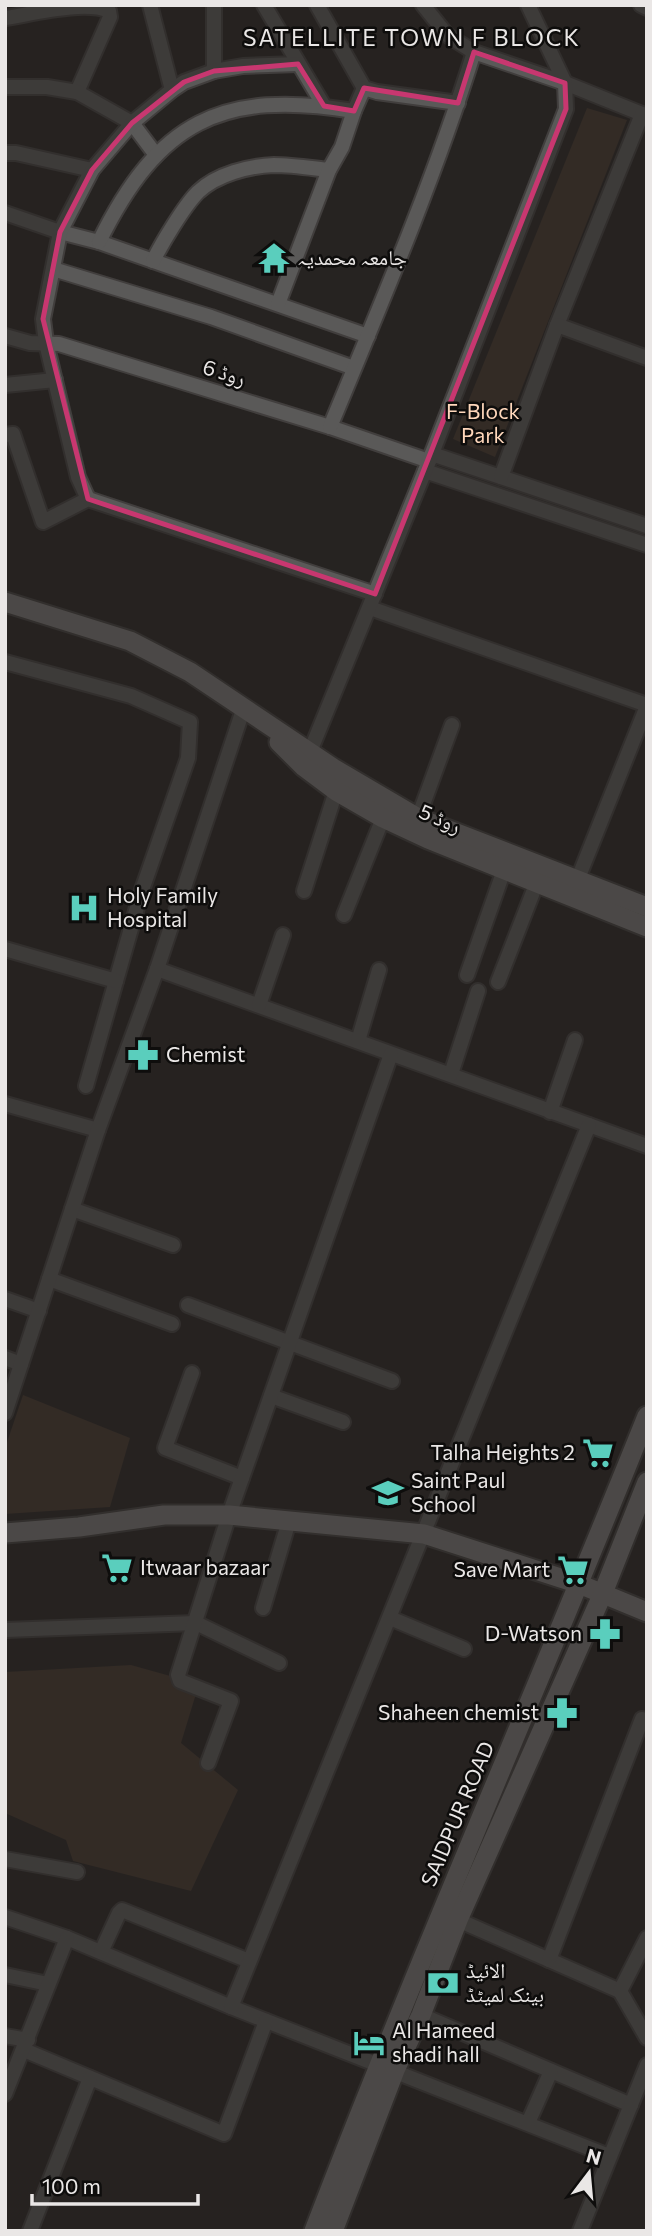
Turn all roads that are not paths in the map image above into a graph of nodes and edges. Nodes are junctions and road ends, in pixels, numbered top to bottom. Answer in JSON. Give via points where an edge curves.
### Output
{"nodes":[{"id":1,"x":150,"y":5,"type":"edge"},
{"id":2,"x":214,"y":5,"type":"edge"},
{"id":3,"x":264,"y":5,"type":"edge"},
{"id":4,"x":317,"y":5,"type":"edge"},
{"id":5,"x":423,"y":5,"type":"edge"},
{"id":6,"x":528,"y":5,"type":"edge"},
{"id":7,"x":641,"y":5,"type":"edge"},
{"id":8,"x":76,"y":6,"type":"edge"},
{"id":9,"x":647,"y":8,"type":"edge"},
{"id":10,"x":5,"y":18,"type":"edge"},
{"id":11,"x":474,"y":52,"type":"junction"},
{"id":12,"x":298,"y":64,"type":"junction"},
{"id":13,"x":214,"y":71,"type":"junction"},
{"id":14,"x":565,"y":83,"type":"junction"},
{"id":15,"x":5,"y":88,"type":"edge"},
{"id":16,"x":365,"y":88,"type":"junction"},
{"id":17,"x":172,"y":90,"type":"junction"},
{"id":18,"x":77,"y":92,"type":"junction"},
{"id":19,"x":458,"y":103,"type":"junction"},
{"id":20,"x":324,"y":106,"type":"junction"},
{"id":21,"x":354,"y":111,"type":"junction"},
{"id":22,"x":645,"y":115,"type":"edge"},
{"id":23,"x":132,"y":123,"type":"junction"},
{"id":24,"x":5,"y":153,"type":"edge"},
{"id":25,"x":156,"y":155,"type":"junction"},
{"id":26,"x":92,"y":170,"type":"junction"},
{"id":27,"x":329,"y":170,"type":"junction"},
{"id":28,"x":5,"y":213,"type":"edge"},
{"id":29,"x":60,"y":232,"type":"junction"},
{"id":30,"x":99,"y":242,"type":"junction"},
{"id":31,"x":153,"y":261,"type":"junction"},
{"id":32,"x":53,"y":269,"type":"junction"},
{"id":33,"x":278,"y":304,"type":"junction"},
{"id":34,"x":556,"y":325,"type":"junction"},
{"id":35,"x":5,"y":336,"type":"edge"},
{"id":36,"x":368,"y":336,"type":"junction"},
{"id":37,"x":46,"y":344,"type":"junction"},
{"id":38,"x":647,"y":358,"type":"edge"},
{"id":39,"x":354,"y":368,"type":"junction"},
{"id":40,"x":55,"y":380,"type":"junction"},
{"id":41,"x":5,"y":385,"type":"edge"},
{"id":42,"x":330,"y":427,"type":"junction"},
{"id":43,"x":5,"y":435,"type":"edge"},
{"id":44,"x":428,"y":462,"type":"junction"},
{"id":45,"x":501,"y":477,"type":"junction"},
{"id":46,"x":536,"y":489,"type":"junction"},
{"id":47,"x":88,"y":499,"type":"junction"},
{"id":48,"x":528,"y":506,"type":"junction"},
{"id":49,"x":647,"y":526,"type":"edge"},
{"id":50,"x":647,"y":545,"type":"edge"},
{"id":51,"x":372,"y":601,"type":"junction"},
{"id":52,"x":5,"y":602,"type":"edge"},
{"id":53,"x":5,"y":662,"type":"edge"},
{"id":54,"x":647,"y":706,"type":"edge"},
{"id":55,"x":243,"y":707,"type":"junction"},
{"id":56,"x":452,"y":725,"type":"dead end"},
{"id":57,"x":307,"y":760,"type":"junction"},
{"id":58,"x":336,"y":791,"type":"junction"},
{"id":59,"x":383,"y":818,"type":"junction"},
{"id":60,"x":418,"y":818,"type":"junction"},
{"id":61,"x":504,"y":870,"type":"junction"},
{"id":62,"x":577,"y":881,"type":"junction"},
{"id":63,"x":537,"y":882,"type":"junction"},
{"id":64,"x":304,"y":891,"type":"dead end"},
{"id":65,"x":647,"y":907,"type":"edge"},
{"id":66,"x":344,"y":915,"type":"dead end"},
{"id":67,"x":647,"y":927,"type":"edge"},
{"id":68,"x":283,"y":935,"type":"dead end"},
{"id":69,"x":5,"y":949,"type":"edge"},
{"id":70,"x":157,"y":969,"type":"junction"},
{"id":71,"x":379,"y":970,"type":"dead end"},
{"id":72,"x":467,"y":975,"type":"dead end"},
{"id":73,"x":116,"y":981,"type":"junction"},
{"id":74,"x":498,"y":982,"type":"dead end"},
{"id":75,"x":478,"y":991,"type":"dead end"},
{"id":76,"x":259,"y":1006,"type":"junction"},
{"id":77,"x":575,"y":1040,"type":"dead end"},
{"id":78,"x":358,"y":1041,"type":"junction"},
{"id":79,"x":391,"y":1054,"type":"junction"},
{"id":80,"x":451,"y":1074,"type":"junction"},
{"id":81,"x":86,"y":1086,"type":"dead end"},
{"id":82,"x":5,"y":1104,"type":"edge"},
{"id":83,"x":551,"y":1112,"type":"junction"},
{"id":84,"x":589,"y":1125,"type":"junction"},
{"id":85,"x":98,"y":1130,"type":"junction"},
{"id":86,"x":647,"y":1146,"type":"edge"},
{"id":87,"x":72,"y":1209,"type":"junction"},
{"id":88,"x":173,"y":1245,"type":"dead end"},
{"id":89,"x":49,"y":1279,"type":"junction"},
{"id":90,"x":5,"y":1299,"type":"edge"},
{"id":91,"x":188,"y":1304,"type":"dead end"},
{"id":92,"x":38,"y":1311,"type":"junction"},
{"id":93,"x":172,"y":1324,"type":"dead end"},
{"id":94,"x":289,"y":1343,"type":"junction"},
{"id":95,"x":5,"y":1358,"type":"edge"},
{"id":96,"x":21,"y":1364,"type":"junction"},
{"id":97,"x":192,"y":1373,"type":"dead end"},
{"id":98,"x":392,"y":1381,"type":"dead end"},
{"id":99,"x":271,"y":1395,"type":"junction"},
{"id":100,"x":5,"y":1413,"type":"edge"},
{"id":101,"x":647,"y":1416,"type":"edge"},
{"id":102,"x":343,"y":1422,"type":"dead end"},
{"id":103,"x":242,"y":1478,"type":"junction"},
{"id":104,"x":647,"y":1482,"type":"edge"},
{"id":105,"x":229,"y":1515,"type":"junction"},
{"id":106,"x":289,"y":1521,"type":"junction"},
{"id":107,"x":5,"y":1534,"type":"edge"},
{"id":108,"x":424,"y":1534,"type":"junction"},
{"id":109,"x":579,"y":1584,"type":"junction"},
{"id":110,"x":603,"y":1593,"type":"junction"},
{"id":111,"x":262,"y":1608,"type":"dead end"},
{"id":112,"x":647,"y":1612,"type":"edge"},
{"id":113,"x":390,"y":1618,"type":"junction"},
{"id":114,"x":196,"y":1623,"type":"junction"},
{"id":115,"x":5,"y":1630,"type":"edge"},
{"id":116,"x":464,"y":1649,"type":"dead end"},
{"id":117,"x":279,"y":1663,"type":"dead end"},
{"id":118,"x":645,"y":1716,"type":"edge"},
{"id":119,"x":208,"y":1763,"type":"dead end"},
{"id":120,"x":5,"y":1858,"type":"edge"},
{"id":121,"x":77,"y":1872,"type":"dead end"},
{"id":122,"x":5,"y":1917,"type":"edge"},
{"id":123,"x":458,"y":1920,"type":"junction"},
{"id":124,"x":67,"y":1938,"type":"junction"},
{"id":125,"x":647,"y":1938,"type":"edge"},
{"id":126,"x":101,"y":1952,"type":"junction"},
{"id":127,"x":549,"y":1960,"type":"junction"},
{"id":128,"x":250,"y":1961,"type":"junction"},
{"id":129,"x":5,"y":1975,"type":"edge"},
{"id":130,"x":48,"y":1984,"type":"junction"},
{"id":131,"x":620,"y":1991,"type":"junction"},
{"id":132,"x":231,"y":2007,"type":"junction"},
{"id":133,"x":421,"y":2015,"type":"junction"},
{"id":134,"x":266,"y":2021,"type":"junction"},
{"id":135,"x":5,"y":2036,"type":"edge"},
{"id":136,"x":647,"y":2038,"type":"edge"},
{"id":137,"x":26,"y":2045,"type":"junction"},
{"id":138,"x":647,"y":2065,"type":"edge"},
{"id":139,"x":386,"y":2067,"type":"junction"},
{"id":140,"x":551,"y":2071,"type":"junction"},
{"id":141,"x":90,"y":2078,"type":"junction"},
{"id":142,"x":5,"y":2094,"type":"edge"},
{"id":143,"x":631,"y":2105,"type":"junction"},
{"id":144,"x":528,"y":2123,"type":"junction"},
{"id":145,"x":609,"y":2156,"type":"junction"},
{"id":146,"x":30,"y":2231,"type":"edge"},
{"id":147,"x":314,"y":2231,"type":"edge"},
{"id":148,"x":332,"y":2231,"type":"edge"},
{"id":149,"x":580,"y":2231,"type":"edge"}],
"edges":[{"from":1,"to":17,"type":"street"},
{"from":2,"to":13,"type":"street"},
{"from":3,"to":12,"type":"street"},
{"from":4,"to":16,"type":"street"},
{"from":5,"to":11,"type":"street","via":[[447,35]]},
{"from":6,"to":14,"type":"street"},
{"from":7,"to":9,"type":"street"},
{"from":8,"to":10,"type":"street"},
{"from":8,"to":18,"type":"street","via":[[104,8],[110,17]]},
{"from":11,"to":14,"type":"street"},
{"from":11,"to":19,"type":"street"},
{"from":12,"to":13,"type":"street"},
{"from":12,"to":20,"type":"street"},
{"from":13,"to":17,"type":"street"},
{"from":14,"to":22,"type":"street"},
{"from":14,"to":44,"type":"street","via":[[566,109]]},
{"from":15,"to":18,"type":"street"},
{"from":16,"to":19,"type":"street"},
{"from":16,"to":21,"type":"street"},
{"from":17,"to":23,"type":"street"},
{"from":18,"to":23,"type":"street"},
{"from":19,"to":36,"type":"street"},
{"from":20,"to":21,"type":"street"},
{"from":20,"to":25,"type":"street","via":[[239,107],[206,118]]},
{"from":21,"to":27,"type":"street"},
{"from":22,"to":34,"type":"street"},
{"from":23,"to":25,"type":"street"},
{"from":23,"to":26,"type":"street"},
{"from":24,"to":26,"type":"street"},
{"from":25,"to":30,"type":"street","via":[[117,204]]},
{"from":26,"to":29,"type":"street"},
{"from":27,"to":31,"type":"street","via":[[275,165],[238,170],[214,182],[198,192]]},
{"from":27,"to":33,"type":"street"},
{"from":28,"to":29,"type":"street"},
{"from":29,"to":30,"type":"street"},
{"from":29,"to":32,"type":"street"},
{"from":30,"to":31,"type":"street"},
{"from":31,"to":33,"type":"street"},
{"from":32,"to":37,"type":"street","via":[[43,319]]},
{"from":32,"to":39,"type":"street","via":[[211,317]]},
{"from":33,"to":36,"type":"street"},
{"from":34,"to":38,"type":"street"},
{"from":34,"to":45,"type":"street"},
{"from":35,"to":37,"type":"street","name":"روڈ 6"},
{"from":36,"to":39,"type":"street"},
{"from":37,"to":40,"type":"street"},
{"from":37,"to":42,"type":"street","name":"روڈ 6"},
{"from":39,"to":42,"type":"street"},
{"from":40,"to":41,"type":"street"},
{"from":40,"to":47,"type":"street","via":[[78,477]]},
{"from":42,"to":44,"type":"street","name":"روڈ 6"},
{"from":43,"to":47,"type":"street","via":[[13,434],[43,522]]},
{"from":44,"to":45,"type":"street","name":"روڈ 6"},
{"from":44,"to":48,"type":"street","name":"روڈ 6"},
{"from":44,"to":51,"type":"street"},
{"from":45,"to":46,"type":"street","name":"روڈ 6"},
{"from":46,"to":48,"type":"street"},
{"from":46,"to":49,"type":"street","name":"روڈ 6"},
{"from":47,"to":51,"type":"street"},
{"from":48,"to":50,"type":"street","name":"روڈ 6"},
{"from":51,"to":54,"type":"street"},
{"from":51,"to":57,"type":"street"},
{"from":52,"to":55,"type":"main road","name":"روڈ 5","via":[[130,641],[190,671]]},
{"from":53,"to":73,"type":"street","via":[[131,696],[190,722],[188,758]]},
{"from":54,"to":62,"type":"street"},
{"from":55,"to":57,"type":"main road","name":"روڈ 5"},
{"from":55,"to":70,"type":"street"},
{"from":56,"to":60,"type":"street"},
{"from":57,"to":58,"type":"main road","name":"روڈ 5"},
{"from":57,"to":60,"type":"main road","name":"روڈ 5"},
{"from":58,"to":59,"type":"main road","name":"روڈ 5"},
{"from":58,"to":64,"type":"street"},
{"from":59,"to":61,"type":"main road","name":"روڈ 5"},
{"from":59,"to":66,"type":"street"},
{"from":60,"to":62,"type":"main road","name":"روڈ 5"},
{"from":61,"to":63,"type":"main road","name":"روڈ 5"},
{"from":61,"to":72,"type":"street"},
{"from":62,"to":65,"type":"main road","name":"روڈ 5"},
{"from":63,"to":67,"type":"main road","name":"روڈ 5"},
{"from":63,"to":74,"type":"street"},
{"from":68,"to":76,"type":"street"},
{"from":69,"to":73,"type":"street"},
{"from":70,"to":76,"type":"street"},
{"from":70,"to":85,"type":"street"},
{"from":71,"to":78,"type":"street"},
{"from":73,"to":81,"type":"street"},
{"from":75,"to":80,"type":"street"},
{"from":76,"to":78,"type":"street"},
{"from":77,"to":83,"type":"street"},
{"from":78,"to":79,"type":"street"},
{"from":79,"to":80,"type":"street"},
{"from":79,"to":94,"type":"street"},
{"from":80,"to":83,"type":"street"},
{"from":82,"to":85,"type":"street"},
{"from":83,"to":84,"type":"street"},
{"from":84,"to":86,"type":"street"},
{"from":84,"to":108,"type":"street"},
{"from":85,"to":87,"type":"street"},
{"from":87,"to":88,"type":"street"},
{"from":87,"to":89,"type":"street"},
{"from":89,"to":92,"type":"street"},
{"from":89,"to":93,"type":"street"},
{"from":90,"to":92,"type":"street"},
{"from":91,"to":94,"type":"street"},
{"from":92,"to":96,"type":"street"},
{"from":94,"to":98,"type":"street"},
{"from":94,"to":99,"type":"street"},
{"from":95,"to":96,"type":"street"},
{"from":96,"to":100,"type":"street"},
{"from":97,"to":103,"type":"street","via":[[165,1448]]},
{"from":99,"to":102,"type":"street"},
{"from":99,"to":103,"type":"street"},
{"from":101,"to":109,"type":"main road","name":"SAIDPUR ROAD"},
{"from":103,"to":105,"type":"street"},
{"from":104,"to":110,"type":"main road","name":"SAIDPUR ROAD"},
{"from":105,"to":106,"type":"main road"},
{"from":105,"to":107,"type":"main road","via":[[164,1515]]},
{"from":105,"to":114,"type":"street"},
{"from":106,"to":108,"type":"main road"},
{"from":106,"to":111,"type":"street"},
{"from":108,"to":109,"type":"main road"},
{"from":108,"to":113,"type":"street"},
{"from":109,"to":110,"type":"main road"},
{"from":109,"to":139,"type":"main road","name":"SAIDPUR ROAD"},
{"from":110,"to":112,"type":"main road"},
{"from":110,"to":123,"type":"main road","name":"SAIDPUR ROAD"},
{"from":113,"to":116,"type":"street"},
{"from":113,"to":128,"type":"street"},
{"from":114,"to":115,"type":"street"},
{"from":114,"to":117,"type":"street"},
{"from":114,"to":119,"type":"street","via":[[178,1678],[232,1703]]},
{"from":118,"to":127,"type":"street"},
{"from":120,"to":121,"type":"street"},
{"from":122,"to":124,"type":"street"},
{"from":123,"to":127,"type":"street"},
{"from":123,"to":133,"type":"main road","name":"SAIDPUR ROAD"},
{"from":124,"to":126,"type":"street"},
{"from":124,"to":130,"type":"street"},
{"from":125,"to":131,"type":"street"},
{"from":126,"to":128,"type":"street","via":[[122,1910]]},
{"from":126,"to":132,"type":"street"},
{"from":127,"to":131,"type":"street"},
{"from":128,"to":132,"type":"street"},
{"from":129,"to":130,"type":"street"},
{"from":130,"to":137,"type":"street"},
{"from":131,"to":136,"type":"street"},
{"from":132,"to":134,"type":"street"},
{"from":133,"to":139,"type":"main road","name":"SAIDPUR ROAD"},
{"from":133,"to":140,"type":"street"},
{"from":134,"to":139,"type":"street"},
{"from":134,"to":141,"type":"street","via":[[224,2134]]},
{"from":135,"to":137,"type":"street"},
{"from":137,"to":141,"type":"street"},
{"from":137,"to":142,"type":"street"},
{"from":138,"to":143,"type":"street"},
{"from":139,"to":144,"type":"street"},
{"from":139,"to":147,"type":"main road","name":"SAIDPUR ROAD"},
{"from":139,"to":148,"type":"main road","name":"SAIDPUR ROAD"},
{"from":140,"to":143,"type":"street"},
{"from":140,"to":144,"type":"street"},
{"from":141,"to":146,"type":"street"},
{"from":143,"to":145,"type":"street"},
{"from":144,"to":145,"type":"street"},
{"from":145,"to":149,"type":"street"}]}
